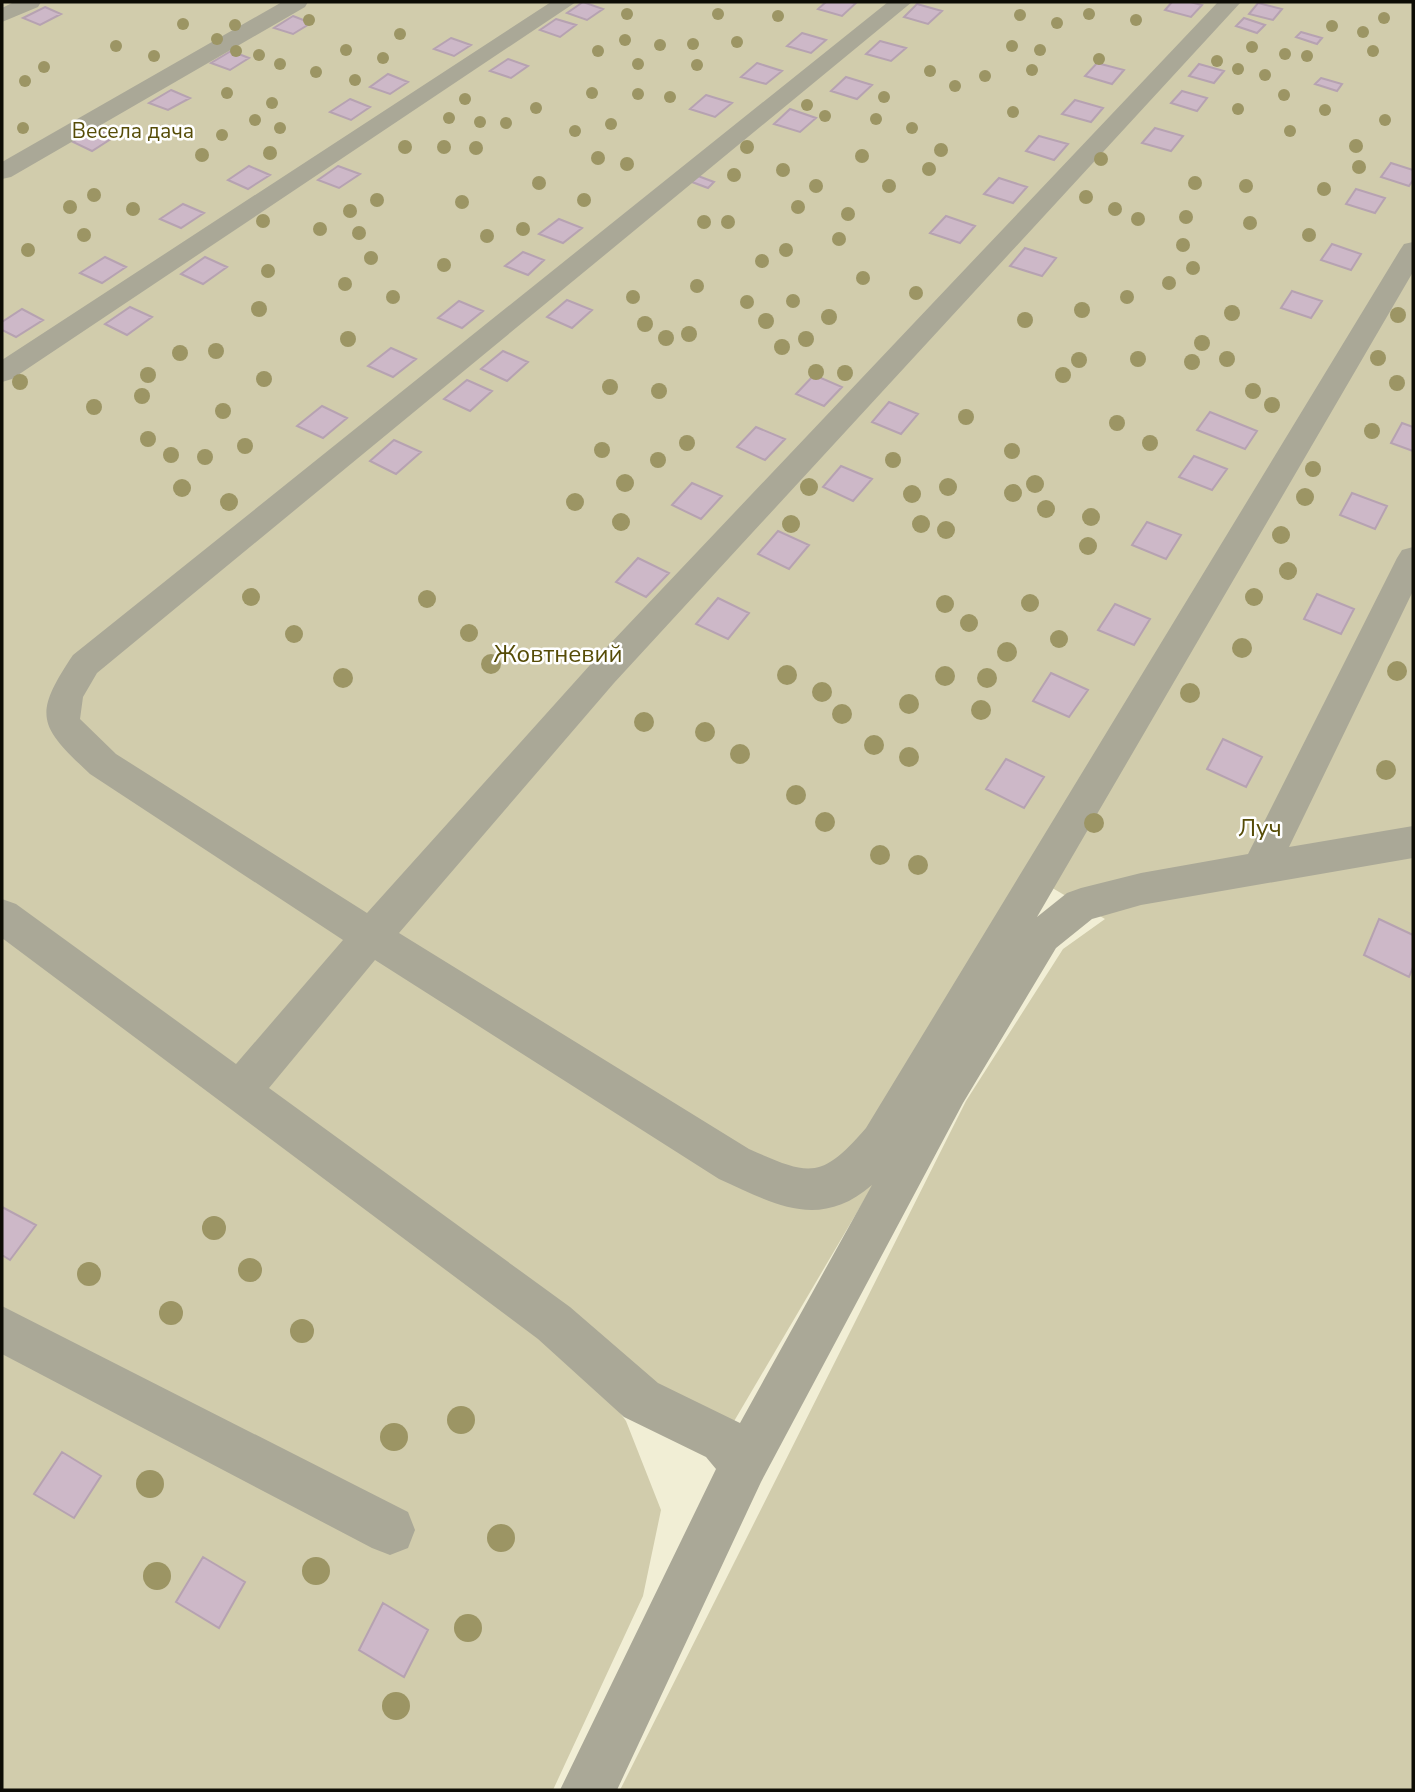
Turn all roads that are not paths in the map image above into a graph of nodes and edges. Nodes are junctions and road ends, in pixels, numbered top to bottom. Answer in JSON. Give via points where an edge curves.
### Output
{"nodes":[{"id":1,"x":30,"y":2,"type":"edge"},
{"id":2,"x":297,"y":2,"type":"edge"},
{"id":3,"x":565,"y":2,"type":"edge"},
{"id":4,"x":901,"y":2,"type":"edge"},
{"id":5,"x":1230,"y":2,"type":"edge"},
{"id":6,"x":2,"y":16,"type":"edge"},
{"id":7,"x":2,"y":172,"type":"edge"},
{"id":8,"x":1413,"y":250,"type":"edge"},
{"id":9,"x":3,"y":371,"type":"edge"},
{"id":10,"x":1413,"y":558,"type":"edge"},
{"id":11,"x":1413,"y":842,"type":"edge"},
{"id":12,"x":1260,"y":868,"type":"junction"},
{"id":13,"x":2,"y":916,"type":"edge"},
{"id":14,"x":370,"y":936,"type":"junction"},
{"id":15,"x":240,"y":1092,"type":"junction"},
{"id":16,"x":2,"y":1329,"type":"edge"},
{"id":17,"x":744,"y":1465,"type":"junction"},
{"id":18,"x":390,"y":1530,"type":"dead end"},
{"id":19,"x":588,"y":1790,"type":"edge"}],
"edges":[{"from":1,"to":6,"type":"street"},
{"from":2,"to":7,"type":"street"},
{"from":3,"to":9,"type":"street"},
{"from":4,"to":14,"type":"street","via":[[85,664],[66,691],[61,709],[65,728],[103,764]]},
{"from":5,"to":14,"type":"street","via":[[602,674]]},
{"from":8,"to":14,"type":"street","via":[[881,1143],[863,1166],[840,1184],[813,1193],[788,1188],[734,1164]]},
{"from":10,"to":12,"type":"street"},
{"from":11,"to":12,"type":"street"},
{"from":12,"to":17,"type":"street","via":[[1141,889],[1081,905],[1042,936],[948,1089]]},
{"from":13,"to":15,"type":"street"},
{"from":14,"to":15,"type":"street"},
{"from":15,"to":17,"type":"street","via":[[554,1323],[641,1401],[723,1440]]},
{"from":16,"to":18,"type":"street"},
{"from":17,"to":19,"type":"street"}]}
